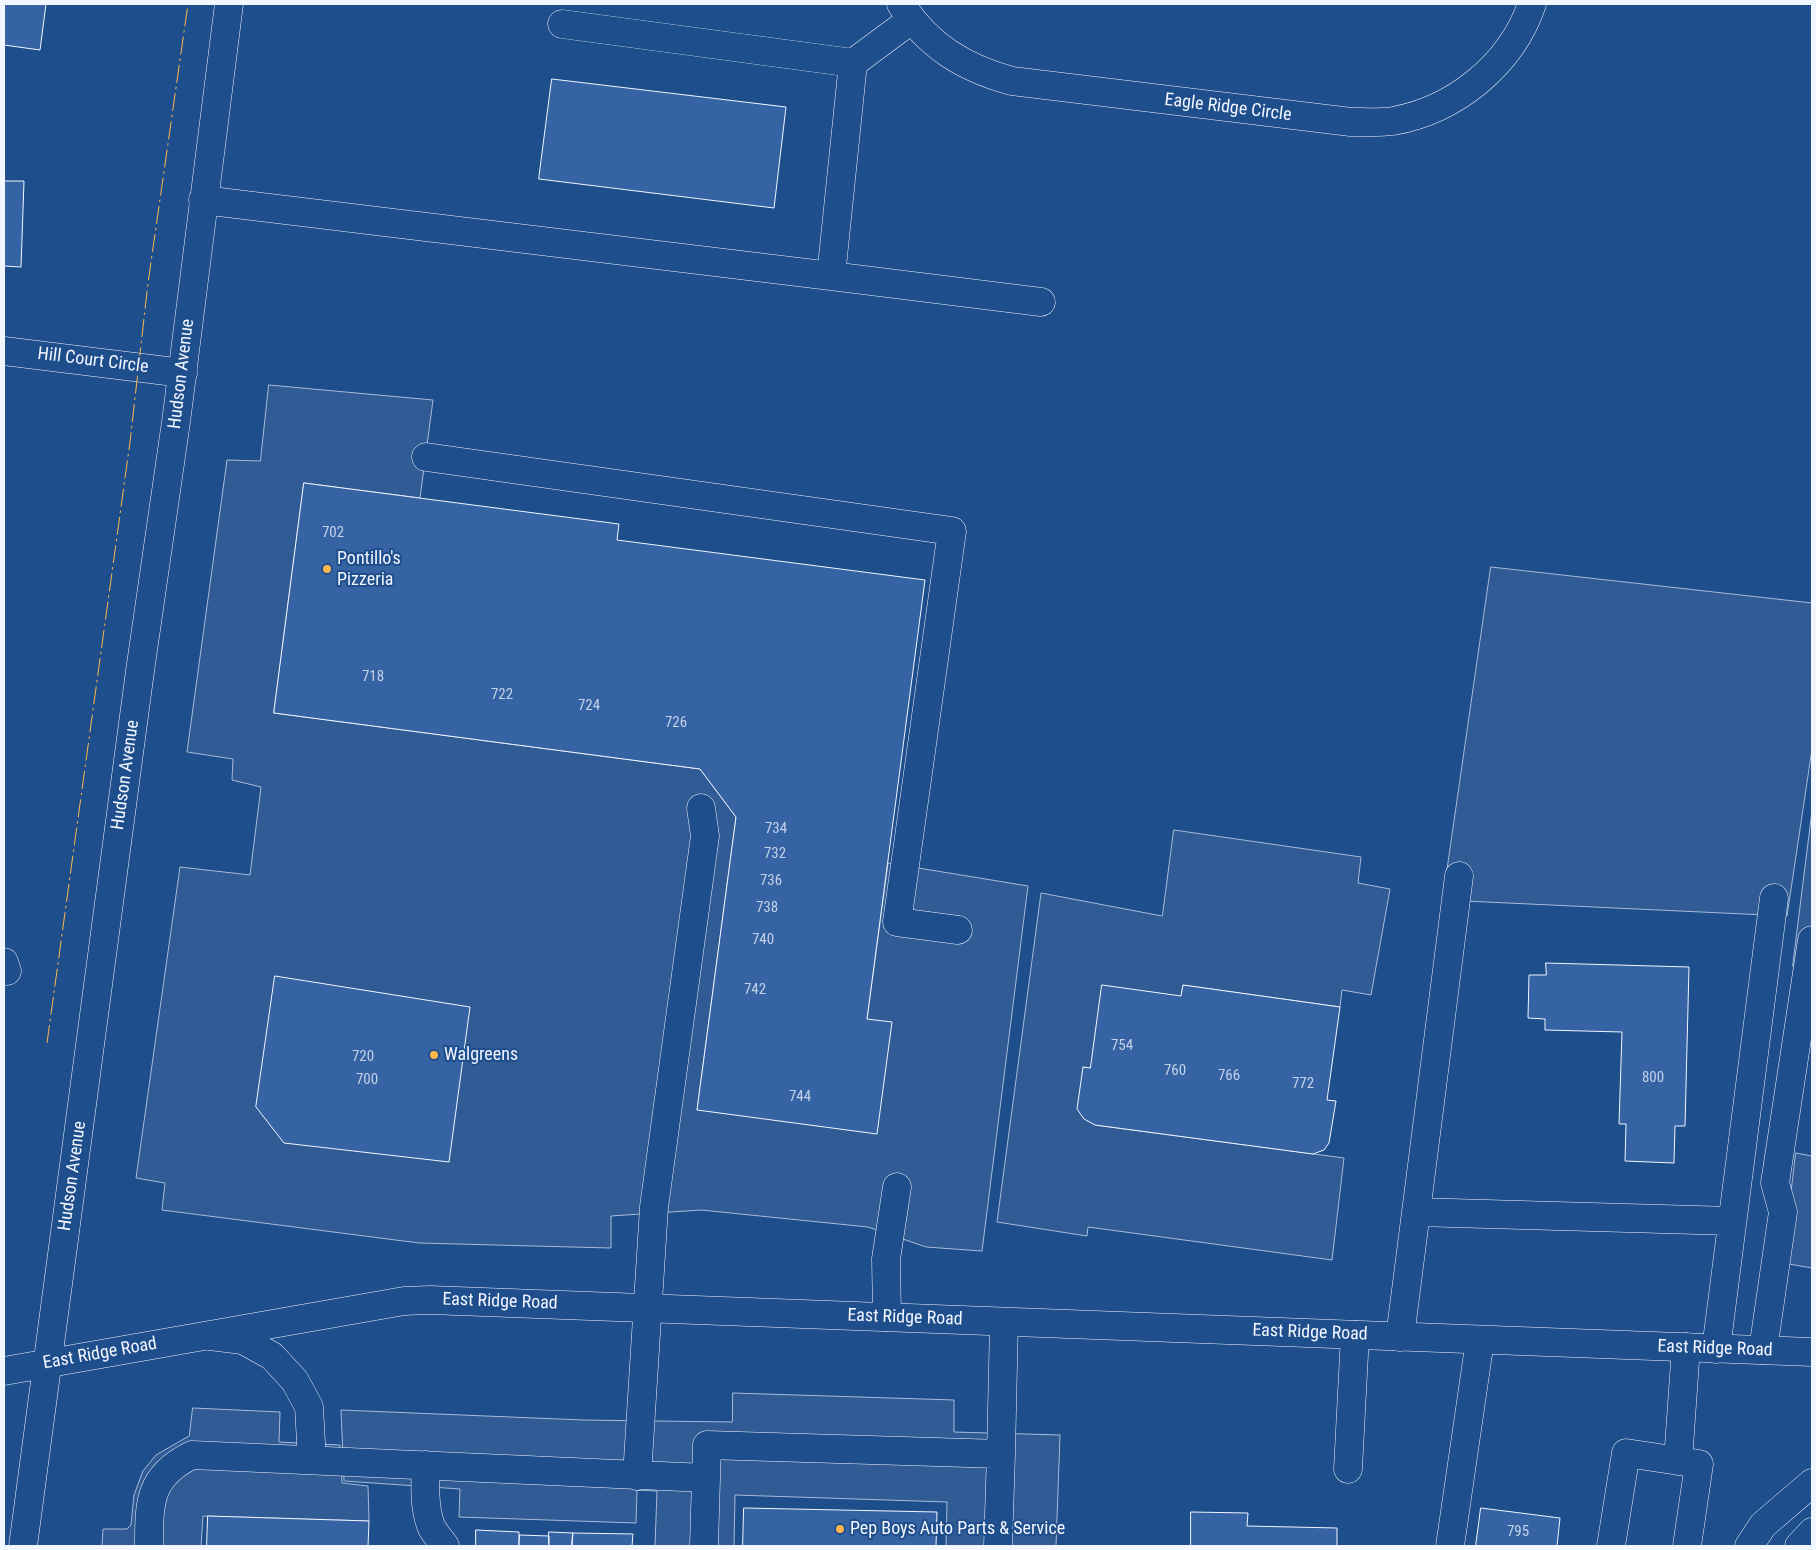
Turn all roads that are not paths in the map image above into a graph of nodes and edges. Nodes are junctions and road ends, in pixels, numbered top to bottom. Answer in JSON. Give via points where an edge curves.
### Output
{"nodes":[{"id":1,"x":229,"y":4,"type":"edge"},
{"id":2,"x":1532,"y":4,"type":"edge"},
{"id":3,"x":906,"y":12,"type":"edge"},
{"id":4,"x":562,"y":24,"type":"dead end"},
{"id":5,"x":853,"y":63,"type":"junction"},
{"id":6,"x":203,"y":200,"type":"junction"},
{"id":7,"x":831,"y":276,"type":"junction"},
{"id":8,"x":1041,"y":302,"type":"dead end"},
{"id":9,"x":4,"y":351,"type":"edge"},
{"id":10,"x":183,"y":373,"type":"junction"},
{"id":11,"x":426,"y":457,"type":"dead end"},
{"id":12,"x":701,"y":808,"type":"dead end"},
{"id":13,"x":1459,"y":876,"type":"dead end"},
{"id":14,"x":1774,"y":898,"type":"dead end"},
{"id":15,"x":958,"y":930,"type":"dead end"},
{"id":16,"x":1812,"y":940,"type":"edge"},
{"id":17,"x":897,"y":1187,"type":"dead end"},
{"id":18,"x":1416,"y":1212,"type":"junction"},
{"id":19,"x":1732,"y":1221,"type":"junction"},
{"id":20,"x":649,"y":1308,"type":"junction"},
{"id":21,"x":887,"y":1317,"type":"junction"},
{"id":22,"x":1004,"y":1322,"type":"junction"},
{"id":23,"x":208,"y":1335,"type":"junction"},
{"id":24,"x":1355,"y":1335,"type":"junction"},
{"id":25,"x":1400,"y":1337,"type":"junction"},
{"id":26,"x":1480,"y":1340,"type":"junction"},
{"id":27,"x":1686,"y":1348,"type":"junction"},
{"id":28,"x":1716,"y":1348,"type":"junction"},
{"id":29,"x":1763,"y":1350,"type":"junction"},
{"id":30,"x":1812,"y":1352,"type":"edge"},
{"id":31,"x":48,"y":1364,"type":"junction"},
{"id":32,"x":4,"y":1370,"type":"edge"},
{"id":33,"x":1001,"y":1454,"type":"junction"},
{"id":34,"x":312,"y":1460,"type":"junction"},
{"id":35,"x":1678,"y":1461,"type":"junction"},
{"id":36,"x":426,"y":1466,"type":"junction"},
{"id":37,"x":1348,"y":1469,"type":"dead end"},
{"id":38,"x":637,"y":1476,"type":"junction"},
{"id":39,"x":706,"y":1478,"type":"junction"},
{"id":40,"x":1812,"y":1482,"type":"edge"},
{"id":41,"x":1812,"y":1532,"type":"edge"},
{"id":42,"x":24,"y":1546,"type":"edge"},
{"id":43,"x":149,"y":1546,"type":"edge"},
{"id":44,"x":445,"y":1546,"type":"edge"},
{"id":45,"x":704,"y":1546,"type":"edge"},
{"id":46,"x":998,"y":1546,"type":"edge"},
{"id":47,"x":1450,"y":1546,"type":"edge"},
{"id":48,"x":1611,"y":1546,"type":"edge"},
{"id":49,"x":1686,"y":1546,"type":"edge"},
{"id":50,"x":1749,"y":1546,"type":"edge"},
{"id":51,"x":1799,"y":1546,"type":"edge"}],
"edges":[{"from":1,"to":6,"type":"main road","name":"Hudson Avenue"},
{"from":2,"to":3,"type":"main road","name":"Eagle Ridge Circle","via":[[1512,42],[1470,90],[1421,114],[1391,121],[1351,122],[1012,81],[983,73],[959,61],[933,42]]},
{"from":3,"to":5,"type":"main road"},
{"from":4,"to":5,"type":"main road"},
{"from":5,"to":7,"type":"main road"},
{"from":6,"to":7,"type":"main road"},
{"from":6,"to":10,"type":"main road","name":"Hudson Avenue"},
{"from":7,"to":8,"type":"main road"},
{"from":9,"to":10,"type":"main road","name":"Hill Court Circle"},
{"from":10,"to":31,"type":"main road","name":"Hudson Avenue"},
{"from":11,"to":15,"type":"main road","via":[[952,531],[897,922]]},
{"from":12,"to":20,"type":"main road","via":[[704,836],[654,1207]]},
{"from":13,"to":18,"type":"main road"},
{"from":14,"to":19,"type":"main road"},
{"from":16,"to":29,"type":"main road","via":[[1775,1183],[1784,1212]]},
{"from":17,"to":21,"type":"main road","via":[[886,1259]]},
{"from":18,"to":19,"type":"main road"},
{"from":18,"to":25,"type":"main road"},
{"from":19,"to":28,"type":"main road"},
{"from":20,"to":21,"type":"main road","name":"East Ridge Road"},
{"from":20,"to":23,"type":"main road","name":"East Ridge Road","via":[[404,1301]]},
{"from":20,"to":38,"type":"main road"},
{"from":21,"to":22,"type":"main road","name":"East Ridge Road"},
{"from":22,"to":24,"type":"main road","name":"East Ridge Road"},
{"from":22,"to":33,"type":"main road"},
{"from":23,"to":31,"type":"main road","name":"East Ridge Road"},
{"from":23,"to":34,"type":"main road","via":[[243,1340],[272,1356],[295,1381],[309,1407]]},
{"from":24,"to":25,"type":"main road","name":"East Ridge Road"},
{"from":24,"to":37,"type":"main road"},
{"from":25,"to":26,"type":"main road","name":"East Ridge Road"},
{"from":26,"to":27,"type":"main road","name":"East Ridge Road"},
{"from":26,"to":47,"type":"main road"},
{"from":27,"to":28,"type":"main road","name":"East Ridge Road"},
{"from":27,"to":35,"type":"main road"},
{"from":28,"to":29,"type":"main road","name":"East Ridge Road"},
{"from":29,"to":30,"type":"main road","name":"East Ridge Road"},
{"from":31,"to":32,"type":"main road","name":"East Ridge Road"},
{"from":31,"to":42,"type":"main road","name":"Hudson Avenue"},
{"from":33,"to":39,"type":"main road","via":[[707,1445]]},
{"from":33,"to":46,"type":"main road"},
{"from":34,"to":36,"type":"main road"},
{"from":34,"to":43,"type":"main road","via":[[192,1455],[173,1464],[155,1485]]},
{"from":35,"to":48,"type":"main road","via":[[1626,1453]]},
{"from":35,"to":49,"type":"main road","via":[[1699,1464]]},
{"from":36,"to":38,"type":"main road"},
{"from":36,"to":44,"type":"main road","via":[[428,1515],[432,1528]]},
{"from":38,"to":39,"type":"main road"},
{"from":39,"to":45,"type":"main road"},
{"from":40,"to":50,"type":"main road","via":[[1763,1525]]},
{"from":41,"to":51,"type":"main road"}]}
